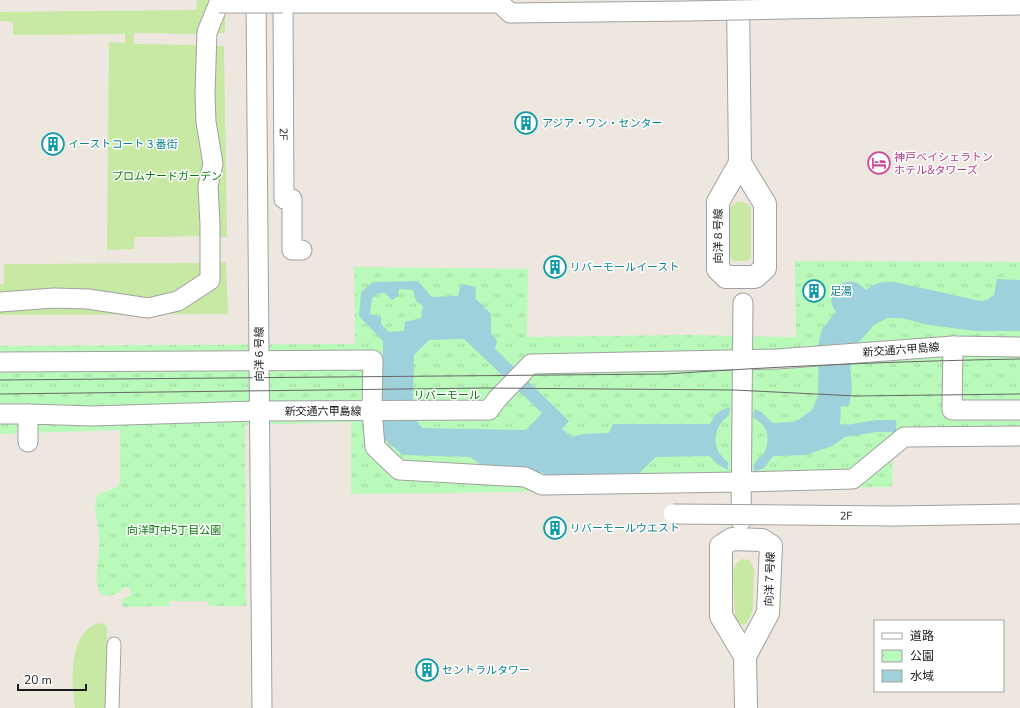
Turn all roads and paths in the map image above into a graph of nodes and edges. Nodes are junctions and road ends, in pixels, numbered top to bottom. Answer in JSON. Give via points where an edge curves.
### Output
{"nodes":[{"id":1,"x":256,"y":0,"type":"edge"},
{"id":2,"x":738,"y":0,"type":"edge"},
{"id":3,"x":283,"y":2,"type":"edge"},
{"id":4,"x":1020,"y":5,"type":"edge"},
{"id":5,"x":740,"y":163,"type":"junction"},
{"id":6,"x":302,"y":250,"type":"dead end"},
{"id":7,"x":0,"y":302,"type":"edge"},
{"id":8,"x":743,"y":303,"type":"dead end"},
{"id":9,"x":953,"y":346,"type":"junction"},
{"id":10,"x":1020,"y":347,"type":"edge"},
{"id":11,"x":742,"y":360,"type":"junction"},
{"id":12,"x":259,"y":361,"type":"junction"},
{"id":13,"x":0,"y":362,"type":"edge"},
{"id":14,"x":376,"y":410,"type":"junction"},
{"id":15,"x":1015,"y":410,"type":"edge"},
{"id":16,"x":259,"y":411,"type":"junction"},
{"id":17,"x":0,"y":414,"type":"edge"},
{"id":18,"x":28,"y":414,"type":"junction"},
{"id":19,"x":1015,"y":436,"type":"edge"},
{"id":20,"x":28,"y":442,"type":"dead end"},
{"id":21,"x":742,"y":482,"type":"junction"},
{"id":22,"x":673,"y":514,"type":"dead end"},
{"id":23,"x":1020,"y":514,"type":"edge"},
{"id":24,"x":741,"y":521,"type":"dead end"},
{"id":25,"x":114,"y":644,"type":"dead end"},
{"id":26,"x":745,"y":656,"type":"junction"},
{"id":27,"x":112,"y":708,"type":"edge"},
{"id":28,"x":262,"y":708,"type":"edge"},
{"id":29,"x":746,"y":708,"type":"edge"}],
"edges":[{"from":1,"to":12,"type":"street","name":"向洋６号線"},
{"from":2,"to":5,"type":"street"},
{"from":3,"to":4,"type":"street","bridge":true,"via":[[500,3],[510,13]]},
{"from":3,"to":6,"type":"street","name":"2F","via":[[284,200],[292,199],[292,250]]},
{"from":3,"to":7,"type":"street","bridge":true,"via":[[219,3],[207,32],[206,122],[212,164],[208,186],[210,280],[178,301],[148,308],[88,299],[54,298]]},
{"from":5,"to":5,"type":"street","name":"向洋８号線","via":[[766,204],[765,268],[755,277],[726,277],[718,269],[718,202]]},
{"from":8,"to":11,"type":"street"},
{"from":9,"to":10,"type":"street"},
{"from":9,"to":11,"type":"street","name":"新交通六甲島線","via":[[777,360]]},
{"from":9,"to":15,"type":"street","name":"新交通六甲島線","via":[[952,410]]},
{"from":11,"to":14,"type":"street","name":"新交通六甲島線","via":[[531,364],[489,410]]},
{"from":11,"to":21,"type":"street"},
{"from":12,"to":13,"type":"street"},
{"from":12,"to":14,"type":"street","via":[[373,360]]},
{"from":12,"to":16,"type":"street","name":"向洋６号線"},
{"from":14,"to":16,"type":"street","name":"新交通六甲島線"},
{"from":14,"to":21,"type":"street","via":[[375,447],[399,470],[525,477],[542,485]]},
{"from":15,"to":19,"type":"street"},
{"from":16,"to":18,"type":"street","name":"新交通六甲島線","via":[[94,416]]},
{"from":16,"to":28,"type":"street","name":"向洋６号線"},
{"from":17,"to":18,"type":"street","name":"新交通六甲島線"},
{"from":18,"to":20,"type":"street"},
{"from":19,"to":21,"type":"street","via":[[904,438],[853,479]]},
{"from":21,"to":24,"type":"street"},
{"from":22,"to":23,"type":"street","name":"2F","bridge":true},
{"from":25,"to":27,"type":"lane"},
{"from":26,"to":26,"type":"street","name":"向洋７号線","via":[[721,616],[721,546],[732,539],[762,540],[771,546],[768,613]]},
{"from":26,"to":29,"type":"street","name":"向洋７号線"}]}
